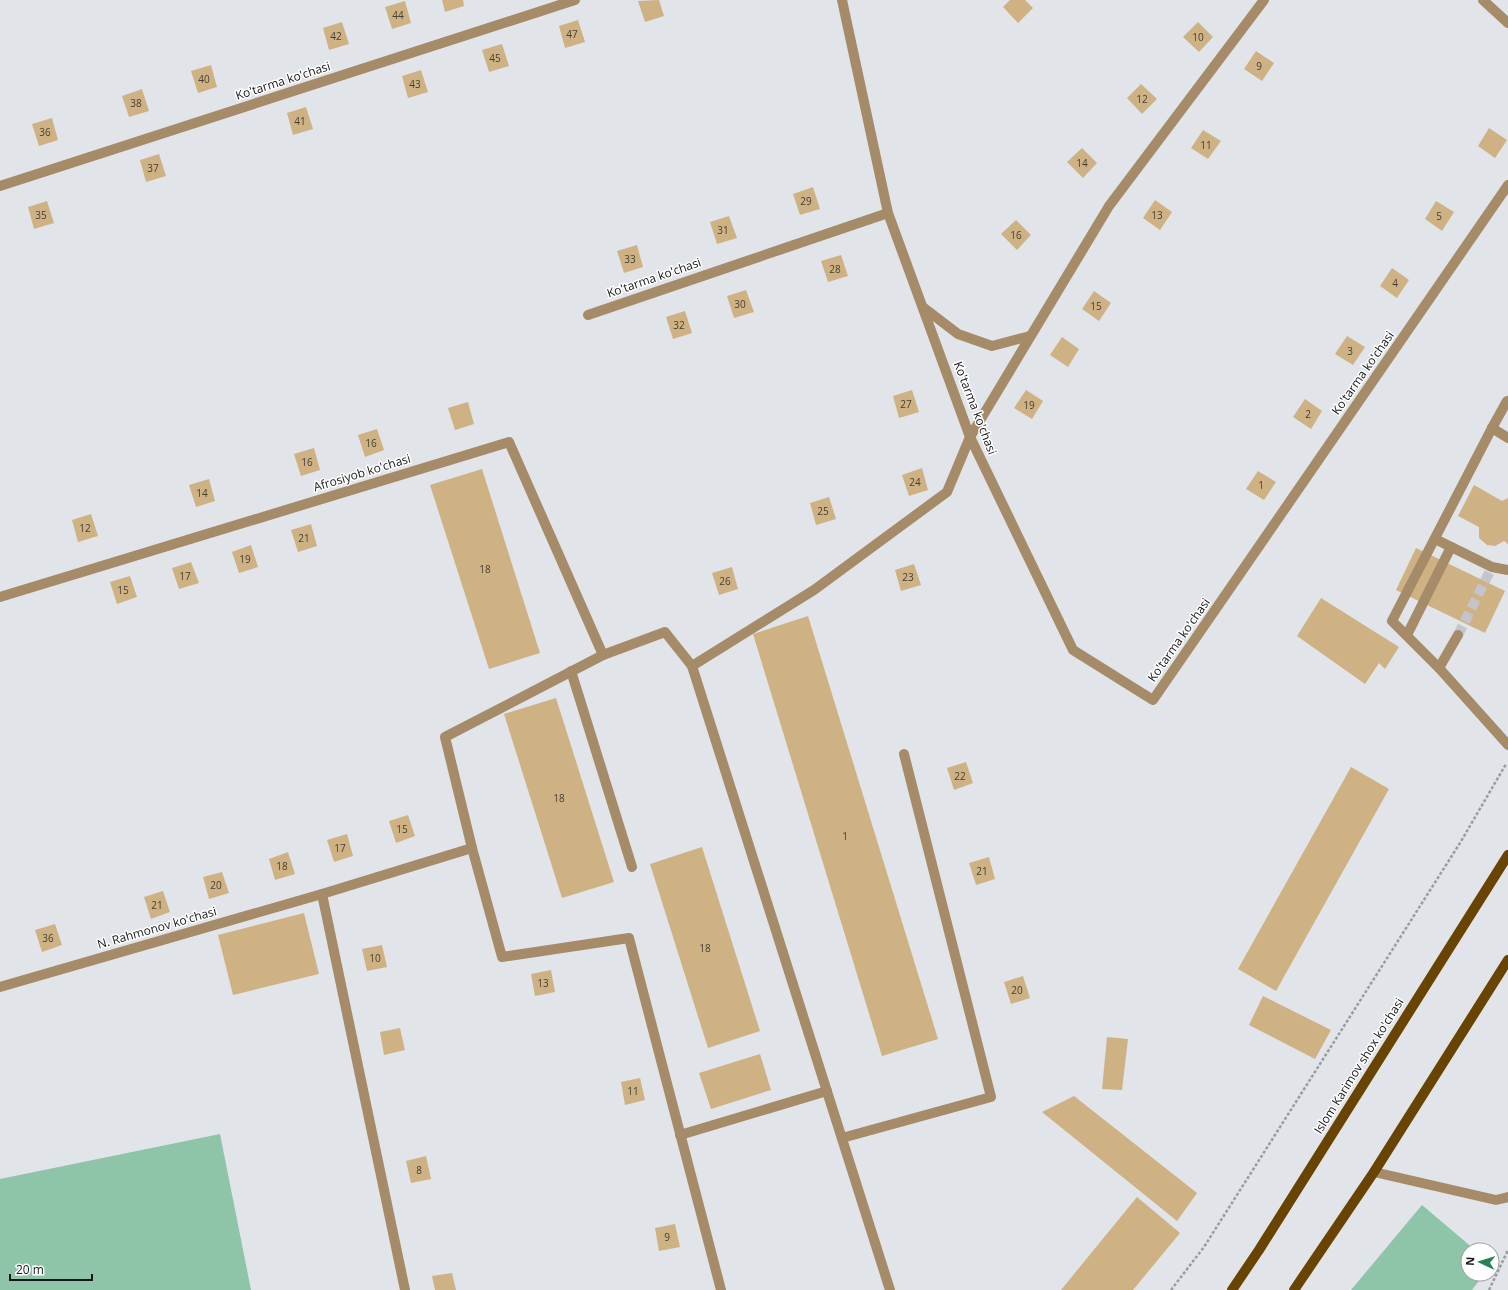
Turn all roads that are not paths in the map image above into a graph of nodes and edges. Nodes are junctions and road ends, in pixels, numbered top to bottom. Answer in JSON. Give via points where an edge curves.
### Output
{"nodes":[{"id":1,"x":575,"y":0,"type":"edge"},
{"id":2,"x":842,"y":0,"type":"edge"},
{"id":3,"x":1264,"y":0,"type":"edge"},
{"id":4,"x":1483,"y":0,"type":"edge"},
{"id":5,"x":1508,"y":22,"type":"edge"},
{"id":6,"x":1508,"y":185,"type":"edge"},
{"id":7,"x":0,"y":186,"type":"edge"},
{"id":8,"x":888,"y":213,"type":"junction"},
{"id":9,"x":924,"y":308,"type":"junction"},
{"id":10,"x":588,"y":314,"type":"dead end"},
{"id":11,"x":1030,"y":336,"type":"junction"},
{"id":12,"x":1508,"y":402,"type":"edge"},
{"id":13,"x":1492,"y":428,"type":"junction"},
{"id":14,"x":970,"y":437,"type":"junction"},
{"id":15,"x":1508,"y":438,"type":"edge"},
{"id":16,"x":1435,"y":539,"type":"junction"},
{"id":17,"x":1451,"y":547,"type":"junction"},
{"id":18,"x":1508,"y":570,"type":"edge"},
{"id":19,"x":0,"y":597,"type":"edge"},
{"id":20,"x":1458,"y":635,"type":"tunnel mouth"},
{"id":21,"x":1407,"y":636,"type":"junction"},
{"id":22,"x":603,"y":655,"type":"junction"},
{"id":23,"x":692,"y":666,"type":"junction"},
{"id":24,"x":1439,"y":668,"type":"junction"},
{"id":25,"x":571,"y":671,"type":"junction"},
{"id":26,"x":1508,"y":745,"type":"edge"},
{"id":27,"x":904,"y":754,"type":"dead end"},
{"id":28,"x":472,"y":848,"type":"junction"},
{"id":29,"x":1508,"y":855,"type":"edge"},
{"id":30,"x":632,"y":867,"type":"dead end"},
{"id":31,"x":322,"y":894,"type":"junction"},
{"id":32,"x":1508,"y":960,"type":"edge"},
{"id":33,"x":0,"y":987,"type":"edge"},
{"id":34,"x":827,"y":1091,"type":"junction"},
{"id":35,"x":680,"y":1135,"type":"junction"},
{"id":36,"x":842,"y":1138,"type":"junction"},
{"id":37,"x":1374,"y":1172,"type":"junction"},
{"id":38,"x":1508,"y":1197,"type":"edge"},
{"id":39,"x":1312,"y":1263,"type":"junction"},
{"id":40,"x":405,"y":1290,"type":"edge"},
{"id":41,"x":721,"y":1290,"type":"edge"},
{"id":42,"x":890,"y":1290,"type":"edge"},
{"id":43,"x":1232,"y":1290,"type":"edge"},
{"id":44,"x":1294,"y":1290,"type":"edge"},
{"id":45,"x":1304,"y":1290,"type":"edge"}],
"edges":[{"from":1,"to":7,"type":"street","name":"Ko'tarma ko'chasi"},
{"from":2,"to":8,"type":"street","name":"Ko'tarma ko'chasi"},
{"from":3,"to":11,"type":"street","via":[[1110,206]]},
{"from":4,"to":5,"type":"street"},
{"from":6,"to":14,"type":"street","name":"Ko'tarma ko'chasi","via":[[1153,700],[1074,650]]},
{"from":8,"to":9,"type":"street","name":"Ko'tarma ko'chasi"},
{"from":8,"to":10,"type":"street","name":"Ko'tarma ko'chasi"},
{"from":9,"to":11,"type":"street","via":[[958,334],[992,346]]},
{"from":9,"to":14,"type":"street","name":"Ko'tarma ko'chasi"},
{"from":11,"to":14,"type":"street"},
{"from":12,"to":13,"type":"street"},
{"from":13,"to":15,"type":"street"},
{"from":13,"to":16,"type":"street"},
{"from":14,"to":23,"type":"street","via":[[947,492],[814,590]]},
{"from":16,"to":17,"type":"street"},
{"from":16,"to":21,"type":"street","via":[[1392,621]]},
{"from":17,"to":18,"type":"street","via":[[1492,567]]},
{"from":17,"to":21,"type":"street"},
{"from":19,"to":22,"type":"street","name":"Afrosiyob ko'chasi","via":[[510,442]]},
{"from":20,"to":24,"type":"street"},
{"from":21,"to":24,"type":"street"},
{"from":22,"to":23,"type":"street","via":[[665,632]]},
{"from":22,"to":25,"type":"street"},
{"from":23,"to":34,"type":"street"},
{"from":24,"to":26,"type":"street"},
{"from":25,"to":28,"type":"street","via":[[445,737]]},
{"from":25,"to":30,"type":"street"},
{"from":27,"to":36,"type":"street","via":[[991,1097]]},
{"from":28,"to":31,"type":"street","name":"N. Rahmonov ko'chasi"},
{"from":28,"to":35,"type":"street","via":[[502,957],[629,938]]},
{"from":29,"to":43,"type":"main road","name":"Islom Karimov shox ko'chasi"},
{"from":31,"to":33,"type":"street","name":"N. Rahmonov ko'chasi"},
{"from":31,"to":40,"type":"street"},
{"from":32,"to":37,"type":"main road"},
{"from":34,"to":35,"type":"street"},
{"from":34,"to":36,"type":"street"},
{"from":35,"to":41,"type":"street"},
{"from":36,"to":42,"type":"street"},
{"from":37,"to":38,"type":"street","via":[[1496,1200]]},
{"from":37,"to":39,"type":"main road"},
{"from":39,"to":44,"type":"main road"},
{"from":39,"to":45,"type":"main road"}]}
